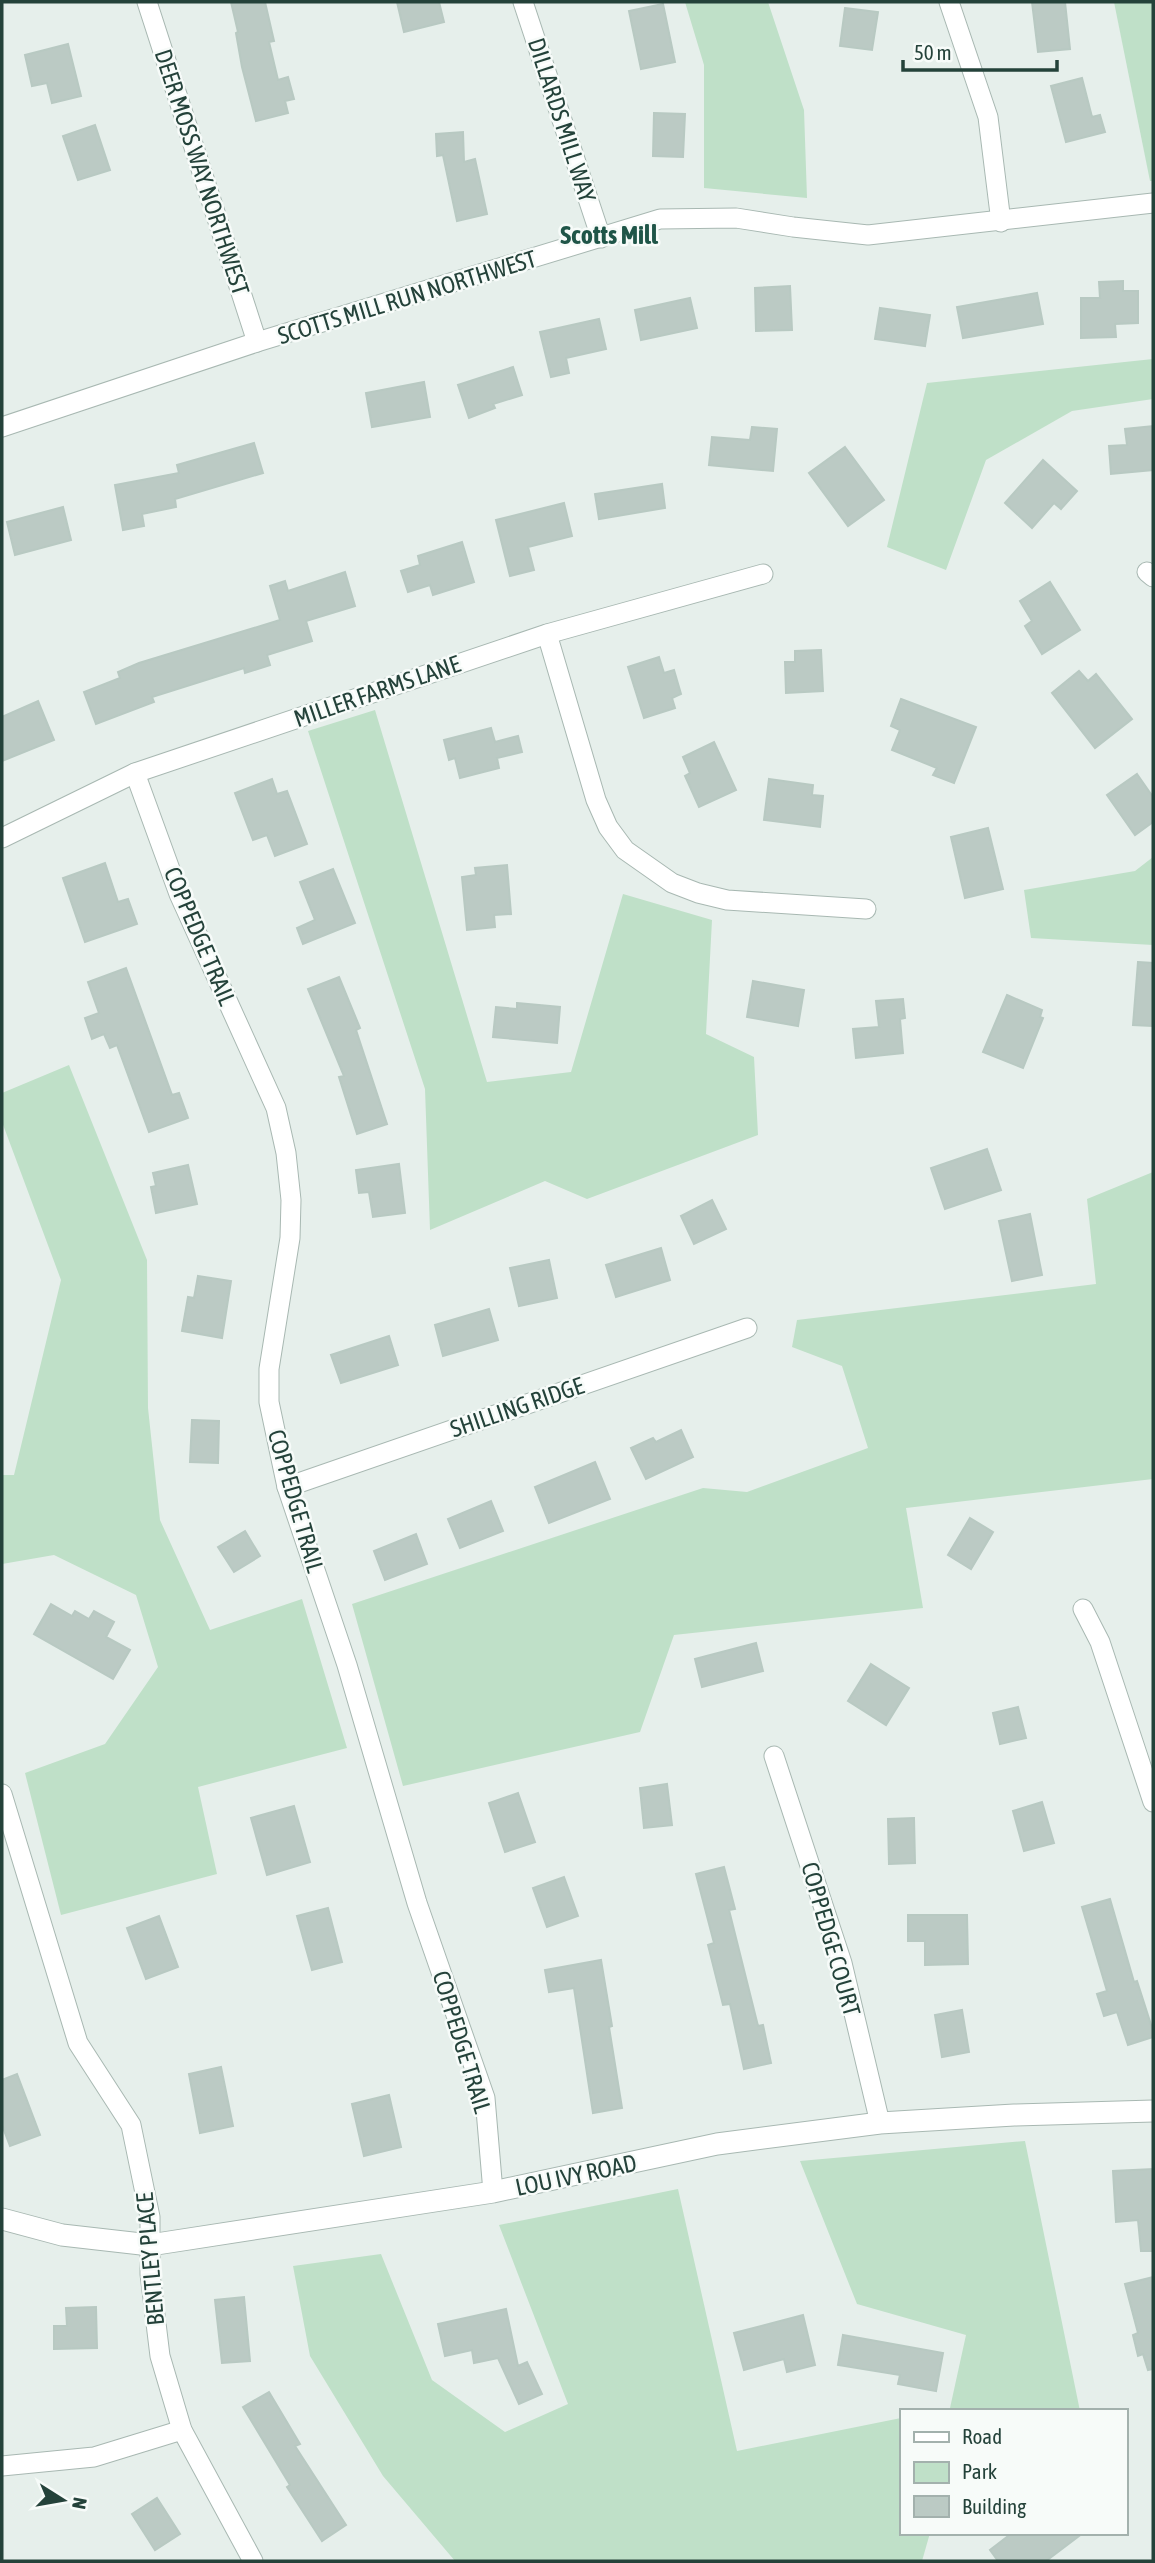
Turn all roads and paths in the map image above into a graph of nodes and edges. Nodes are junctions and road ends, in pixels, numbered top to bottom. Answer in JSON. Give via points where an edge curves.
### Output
{"nodes":[{"id":1,"x":147,"y":2,"type":"edge"},
{"id":2,"x":523,"y":2,"type":"edge"},
{"id":3,"x":949,"y":2,"type":"edge"},
{"id":4,"x":1153,"y":203,"type":"edge"},
{"id":5,"x":1000,"y":222,"type":"junction"},
{"id":6,"x":601,"y":238,"type":"junction"},
{"id":7,"x":257,"y":342,"type":"junction"},
{"id":8,"x":2,"y":427,"type":"edge"},
{"id":9,"x":763,"y":574,"type":"dead end"},
{"id":10,"x":547,"y":634,"type":"junction"},
{"id":11,"x":135,"y":773,"type":"junction"},
{"id":12,"x":2,"y":838,"type":"edge"},
{"id":13,"x":866,"y":909,"type":"dead end"},
{"id":14,"x":747,"y":1328,"type":"dead end"},
{"id":15,"x":287,"y":1487,"type":"junction"},
{"id":16,"x":1083,"y":1609,"type":"dead end"},
{"id":17,"x":774,"y":1756,"type":"dead end"},
{"id":18,"x":2,"y":1794,"type":"edge"},
{"id":19,"x":1153,"y":1802,"type":"edge"},
{"id":20,"x":1153,"y":2110,"type":"edge"},
{"id":21,"x":880,"y":2123,"type":"junction"},
{"id":22,"x":493,"y":2192,"type":"junction"},
{"id":23,"x":2,"y":2219,"type":"edge"},
{"id":24,"x":150,"y":2245,"type":"junction"},
{"id":25,"x":182,"y":2430,"type":"junction"},
{"id":26,"x":2,"y":2466,"type":"edge"},
{"id":27,"x":253,"y":2561,"type":"edge"}],
"edges":[{"from":1,"to":7,"type":"street","name":"DEER MOSS WAY NORTHWEST"},
{"from":2,"to":6,"type":"street","name":"DILLARDS MILL WAY"},
{"from":3,"to":5,"type":"street","via":[[988,117]]},
{"from":4,"to":5,"type":"street","name":"SCOTTS MILL RUN NORTHWEST"},
{"from":5,"to":6,"type":"street","name":"SCOTTS MILL RUN NORTHWEST","via":[[868,235],[736,218],[660,219]]},
{"from":6,"to":7,"type":"street","name":"SCOTTS MILL RUN NORTHWEST"},
{"from":7,"to":8,"type":"street","name":"SCOTTS MILL RUN NORTHWEST"},
{"from":9,"to":10,"type":"street","name":"MILLER FARMS LANE"},
{"from":10,"to":11,"type":"street","name":"MILLER FARMS LANE"},
{"from":10,"to":13,"type":"street","via":[[596,800],[625,850],[672,883],[698,893],[727,900]]},
{"from":11,"to":12,"type":"street","name":"MILLER FARMS LANE"},
{"from":11,"to":15,"type":"street","name":"COPPEDGE TRAIL","via":[[179,894],[276,1108],[286,1153],[290,1238],[275,1324],[269,1402]]},
{"from":14,"to":15,"type":"street","name":"SHILLING RIDGE"},
{"from":15,"to":22,"type":"street","name":"COPPEDGE TRAIL","via":[[347,1665],[416,1903],[485,2098]]},
{"from":16,"to":19,"type":"street","via":[[1100,1642]]},
{"from":17,"to":21,"type":"street","name":"COPPEDGE COURT","via":[[842,1963]]},
{"from":18,"to":24,"type":"street","name":"BENTLEY PLACE","via":[[78,2043],[131,2125],[150,2217]]},
{"from":20,"to":21,"type":"street","name":"LOU IVY ROAD"},
{"from":21,"to":22,"type":"street","name":"LOU IVY ROAD","via":[[717,2144]]},
{"from":22,"to":24,"type":"street","name":"LOU IVY ROAD"},
{"from":23,"to":24,"type":"street","name":"LOU IVY ROAD","via":[[62,2235]]},
{"from":24,"to":25,"type":"street","name":"BENTLEY PLACE","via":[[149,2274],[160,2356]]},
{"from":25,"to":26,"type":"street","via":[[94,2457]]},
{"from":25,"to":27,"type":"street","name":"BENTLEY PLACE"}]}
